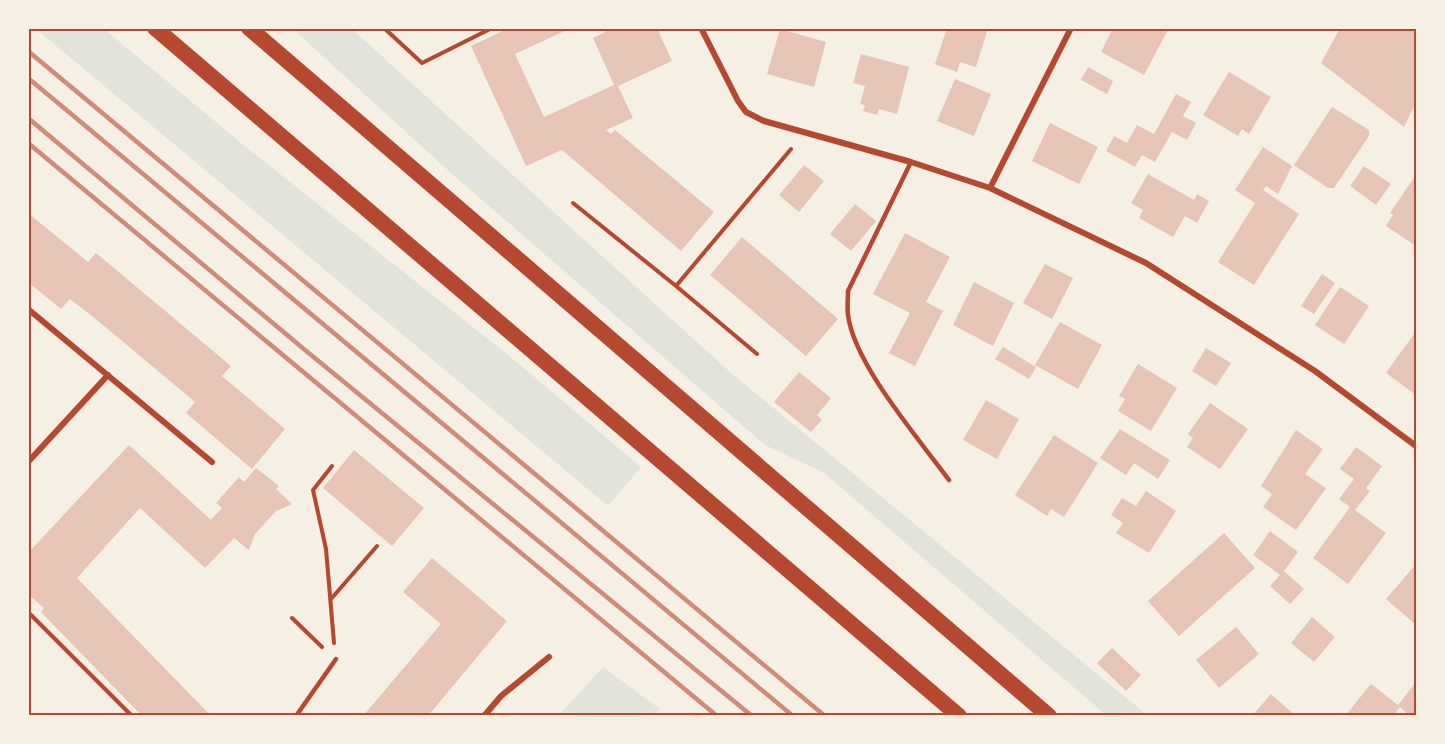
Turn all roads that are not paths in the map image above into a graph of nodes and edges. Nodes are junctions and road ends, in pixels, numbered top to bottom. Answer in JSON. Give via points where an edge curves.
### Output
{"nodes":[{"id":1,"x":155,"y":28,"type":"edge"},
{"id":2,"x":249,"y":28,"type":"edge"},
{"id":3,"x":701,"y":28,"type":"edge"},
{"id":4,"x":1071,"y":28,"type":"edge"},
{"id":5,"x":911,"y":162,"type":"junction"},
{"id":6,"x":990,"y":188,"type":"junction"},
{"id":7,"x":28,"y":309,"type":"edge"},
{"id":8,"x":108,"y":375,"type":"junction"},
{"id":9,"x":1416,"y":446,"type":"edge"},
{"id":10,"x":28,"y":462,"type":"edge"},
{"id":11,"x":212,"y":462,"type":"dead end"},
{"id":12,"x":949,"y":480,"type":"dead end"},
{"id":13,"x":549,"y":657,"type":"dead end"},
{"id":14,"x":336,"y":659,"type":"road end"},
{"id":15,"x":296,"y":716,"type":"edge"},
{"id":16,"x":484,"y":716,"type":"edge"},
{"id":17,"x":959,"y":716,"type":"edge"},
{"id":18,"x":1049,"y":716,"type":"edge"}],
"edges":[{"from":1,"to":17,"type":"highway"},
{"from":2,"to":18,"type":"highway"},
{"from":3,"to":5,"type":"street","via":[[746,112],[764,121]]},
{"from":4,"to":6,"type":"street"},
{"from":5,"to":6,"type":"street"},
{"from":5,"to":12,"type":"lane","via":[[848,291],[848,314],[868,364]]},
{"from":6,"to":9,"type":"street","via":[[1146,263],[1315,371]]},
{"from":7,"to":8,"type":"street"},
{"from":8,"to":10,"type":"street"},
{"from":8,"to":11,"type":"street"},
{"from":13,"to":16,"type":"street","via":[[501,696]]},
{"from":14,"to":15,"type":"lane"}]}
